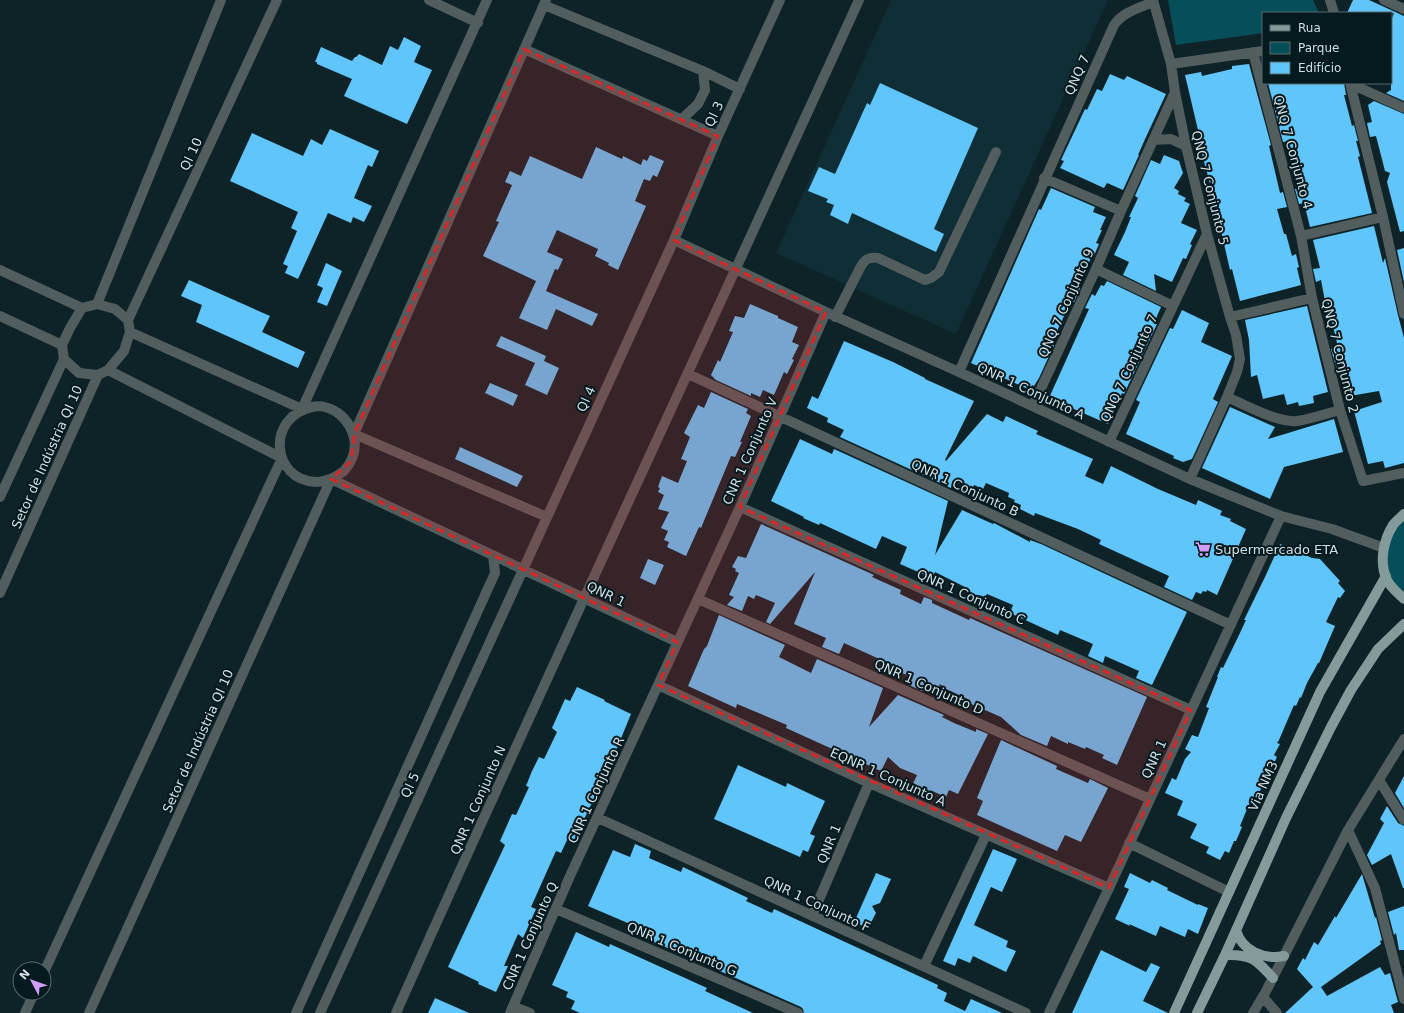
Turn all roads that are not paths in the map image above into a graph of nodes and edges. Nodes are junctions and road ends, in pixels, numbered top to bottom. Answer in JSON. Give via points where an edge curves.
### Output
{"nodes":[{"id":1,"x":221,"y":0,"type":"edge"},
{"id":2,"x":277,"y":0,"type":"edge"},
{"id":3,"x":429,"y":0,"type":"edge"},
{"id":4,"x":488,"y":0,"type":"edge"},
{"id":5,"x":780,"y":0,"type":"edge"},
{"id":6,"x":859,"y":0,"type":"edge"},
{"id":7,"x":1330,"y":0,"type":"edge"},
{"id":8,"x":1384,"y":0,"type":"edge"},
{"id":9,"x":1153,"y":1,"type":"edge"},
{"id":10,"x":545,"y":2,"type":"edge"},
{"id":11,"x":1403,"y":5,"type":"edge"},
{"id":12,"x":1334,"y":12,"type":"edge"},
{"id":13,"x":478,"y":23,"type":"junction"},
{"id":14,"x":524,"y":49,"type":"junction"},
{"id":15,"x":1258,"y":51,"type":"edge"},
{"id":16,"x":1171,"y":64,"type":"junction"},
{"id":17,"x":1262,"y":68,"type":"edge"},
{"id":18,"x":703,"y":71,"type":"junction"},
{"id":19,"x":1266,"y":84,"type":"edge"},
{"id":20,"x":1350,"y":84,"type":"edge"},
{"id":21,"x":740,"y":89,"type":"junction"},
{"id":22,"x":1175,"y":92,"type":"junction"},
{"id":23,"x":1404,"y":108,"type":"edge"},
{"id":24,"x":682,"y":119,"type":"junction"},
{"id":25,"x":718,"y":136,"type":"junction"},
{"id":26,"x":1152,"y":140,"type":"junction"},
{"id":27,"x":1186,"y":146,"type":"junction"},
{"id":28,"x":996,"y":152,"type":"dead end"},
{"id":29,"x":1044,"y":178,"type":"junction"},
{"id":30,"x":1120,"y":211,"type":"junction"},
{"id":31,"x":1382,"y":217,"type":"junction"},
{"id":32,"x":1207,"y":234,"type":"junction"},
{"id":33,"x":1301,"y":236,"type":"junction"},
{"id":34,"x":674,"y":240,"type":"junction"},
{"id":35,"x":1096,"y":269,"type":"junction"},
{"id":36,"x":0,"y":270,"type":"edge"},
{"id":37,"x":736,"y":270,"type":"junction"},
{"id":38,"x":1312,"y":298,"type":"junction"},
{"id":39,"x":97,"y":304,"type":"junction"},
{"id":40,"x":1173,"y":306,"type":"junction"},
{"id":41,"x":82,"y":308,"type":"junction"},
{"id":42,"x":826,"y":312,"type":"junction"},
{"id":43,"x":1404,"y":313,"type":"edge"},
{"id":44,"x":0,"y":316,"type":"edge"},
{"id":45,"x":835,"y":317,"type":"junction"},
{"id":46,"x":1230,"y":317,"type":"junction"},
{"id":47,"x":128,"y":320,"type":"junction"},
{"id":48,"x":130,"y":332,"type":"junction"},
{"id":49,"x":62,"y":345,"type":"junction"},
{"id":50,"x":64,"y":359,"type":"junction"},
{"id":51,"x":108,"y":370,"type":"junction"},
{"id":52,"x":959,"y":372,"type":"junction"},
{"id":53,"x":688,"y":374,"type":"junction"},
{"id":54,"x":98,"y":375,"type":"junction"},
{"id":55,"x":1227,"y":398,"type":"junction"},
{"id":56,"x":1033,"y":406,"type":"junction"},
{"id":57,"x":302,"y":409,"type":"junction"},
{"id":58,"x":1340,"y":410,"type":"junction"},
{"id":59,"x":779,"y":417,"type":"junction"},
{"id":60,"x":354,"y":434,"type":"junction"},
{"id":61,"x":1109,"y":442,"type":"junction"},
{"id":62,"x":282,"y":458,"type":"junction"},
{"id":63,"x":1404,"y":473,"type":"edge"},
{"id":64,"x":331,"y":479,"type":"junction"},
{"id":65,"x":1190,"y":479,"type":"junction"},
{"id":66,"x":0,"y":498,"type":"edge"},
{"id":67,"x":740,"y":507,"type":"junction"},
{"id":68,"x":1404,"y":514,"type":"edge"},
{"id":69,"x":1281,"y":516,"type":"junction"},
{"id":70,"x":547,"y":517,"type":"junction"},
{"id":71,"x":1384,"y":548,"type":"junction"},
{"id":72,"x":493,"y":554,"type":"junction"},
{"id":73,"x":524,"y":569,"type":"junction"},
{"id":74,"x":1386,"y":576,"type":"junction"},
{"id":75,"x":0,"y":593,"type":"edge"},
{"id":76,"x":584,"y":598,"type":"junction"},
{"id":77,"x":698,"y":598,"type":"junction"},
{"id":78,"x":1404,"y":599,"type":"edge"},
{"id":79,"x":1404,"y":624,"type":"edge"},
{"id":80,"x":1231,"y":625,"type":"junction"},
{"id":81,"x":677,"y":642,"type":"junction"},
{"id":82,"x":658,"y":685,"type":"junction"},
{"id":83,"x":1191,"y":710,"type":"junction"},
{"id":84,"x":1404,"y":739,"type":"edge"},
{"id":85,"x":1379,"y":780,"type":"junction"},
{"id":86,"x":869,"y":783,"type":"junction"},
{"id":87,"x":1150,"y":798,"type":"junction"},
{"id":88,"x":598,"y":818,"type":"junction"},
{"id":89,"x":1404,"y":820,"type":"edge"},
{"id":90,"x":1348,"y":830,"type":"junction"},
{"id":91,"x":986,"y":835,"type":"junction"},
{"id":92,"x":1129,"y":843,"type":"junction"},
{"id":93,"x":570,"y":876,"type":"joint"},
{"id":94,"x":1109,"y":888,"type":"junction"},
{"id":95,"x":1229,"y":892,"type":"junction"},
{"id":96,"x":556,"y":910,"type":"junction"},
{"id":97,"x":812,"y":916,"type":"junction"},
{"id":98,"x":1236,"y":930,"type":"junction"},
{"id":99,"x":1225,"y":955,"type":"junction"},
{"id":100,"x":1284,"y":956,"type":"junction"},
{"id":101,"x":49,"y":961,"type":"edge"},
{"id":102,"x":924,"y":966,"type":"junction"},
{"id":103,"x":1273,"y":978,"type":"junction"},
{"id":104,"x":1263,"y":997,"type":"junction"},
{"id":105,"x":1404,"y":999,"type":"edge"},
{"id":106,"x":30,"y":1001,"type":"edge"},
{"id":107,"x":512,"y":1010,"type":"edge"},
{"id":108,"x":25,"y":1013,"type":"edge"},
{"id":109,"x":89,"y":1013,"type":"edge"},
{"id":110,"x":296,"y":1013,"type":"edge"},
{"id":111,"x":320,"y":1013,"type":"edge"},
{"id":112,"x":396,"y":1013,"type":"edge"},
{"id":113,"x":530,"y":1013,"type":"edge"},
{"id":114,"x":798,"y":1013,"type":"edge"},
{"id":115,"x":1026,"y":1013,"type":"edge"},
{"id":116,"x":1049,"y":1013,"type":"edge"},
{"id":117,"x":1174,"y":1013,"type":"edge"},
{"id":118,"x":1197,"y":1013,"type":"edge"},
{"id":119,"x":1253,"y":1013,"type":"edge"},
{"id":120,"x":1277,"y":1013,"type":"edge"}],
"edges":[{"from":1,"to":39,"type":"street"},
{"from":2,"to":47,"type":"street","name":"QI 10"},
{"from":3,"to":13,"type":"street"},
{"from":4,"to":13,"type":"street"},
{"from":5,"to":21,"type":"street","name":"QI 3"},
{"from":6,"to":37,"type":"street","name":"QNR 1 Conjunto N"},
{"from":7,"to":12,"type":"street"},
{"from":8,"to":11,"type":"street"},
{"from":9,"to":16,"type":"street","name":"QNQ 7"},
{"from":9,"to":29,"type":"street","name":"QNQ 7","via":[[1124,14],[1114,25]]},
{"from":10,"to":14,"type":"street"},
{"from":10,"to":18,"type":"street"},
{"from":13,"to":57,"type":"street"},
{"from":14,"to":24,"type":"street"},
{"from":14,"to":60,"type":"street"},
{"from":15,"to":16,"type":"street"},
{"from":15,"to":17,"type":"street","name":"QNQ 7 Conjunto 4"},
{"from":16,"to":22,"type":"street","name":"QNQ 7 Conjunto 5"},
{"from":18,"to":21,"type":"street"},
{"from":18,"to":24,"type":"street","via":[[705,90],[698,104]]},
{"from":19,"to":33,"type":"street","name":"QNQ 7 Conjunto 4"},
{"from":20,"to":23,"type":"street"},
{"from":20,"to":31,"type":"street"},
{"from":21,"to":25,"type":"street","name":"QI 3"},
{"from":22,"to":26,"type":"street","name":"QNQ 7 Conjunto 9"},
{"from":22,"to":27,"type":"street","name":"QNQ 7 Conjunto 5"},
{"from":24,"to":25,"type":"street"},
{"from":25,"to":34,"type":"street","name":"QI 3"},
{"from":26,"to":27,"type":"street","via":[[1171,139]]},
{"from":26,"to":30,"type":"street","name":"QNQ 7 Conjunto 9"},
{"from":27,"to":32,"type":"street","name":"QNQ 7 Conjunto 5"},
{"from":28,"to":45,"type":"street","via":[[939,272],[925,280],[878,258],[870,257],[864,261]]},
{"from":29,"to":30,"type":"street"},
{"from":29,"to":52,"type":"street","name":"QNQ 7"},
{"from":30,"to":35,"type":"street","name":"QNQ 7 Conjunto 9"},
{"from":31,"to":33,"type":"street"},
{"from":31,"to":43,"type":"street"},
{"from":32,"to":40,"type":"street","name":"QNQ 7 Conjunto 7"},
{"from":32,"to":46,"type":"street","name":"QNQ 7 Conjunto 5"},
{"from":33,"to":38,"type":"street","name":"QNQ 7 Conjunto 2"},
{"from":34,"to":37,"type":"street","name":"QNR 1 Conjunto A"},
{"from":34,"to":70,"type":"street","name":"QI 4"},
{"from":35,"to":40,"type":"street"},
{"from":35,"to":56,"type":"street","name":"QNQ 7 Conjunto 9"},
{"from":36,"to":41,"type":"street"},
{"from":37,"to":42,"type":"street","name":"QNR 1 Conjunto A"},
{"from":37,"to":53,"type":"street","name":"QNR 1 Conjunto N"},
{"from":38,"to":46,"type":"street"},
{"from":38,"to":58,"type":"street","name":"QNQ 7 Conjunto 2"},
{"from":39,"to":41,"type":"street"},
{"from":39,"to":47,"type":"street","via":[[114,309]]},
{"from":40,"to":61,"type":"street","name":"QNQ 7 Conjunto 7"},
{"from":41,"to":49,"type":"street"},
{"from":42,"to":45,"type":"street","name":"QNR 1 Conjunto A"},
{"from":42,"to":59,"type":"street","name":"CNR 1 Conjunto V"},
{"from":44,"to":49,"type":"street"},
{"from":45,"to":52,"type":"street","name":"QNR 1 Conjunto A"},
{"from":46,"to":55,"type":"street","name":"QNQ 7 Conjunto 5","via":[[1240,359]]},
{"from":47,"to":48,"type":"street"},
{"from":48,"to":51,"type":"street","via":[[124,351]]},
{"from":48,"to":57,"type":"street"},
{"from":49,"to":50,"type":"street"},
{"from":50,"to":54,"type":"street","via":[[79,373]]},
{"from":50,"to":66,"type":"street"},
{"from":51,"to":54,"type":"street"},
{"from":51,"to":62,"type":"street"},
{"from":52,"to":56,"type":"street","name":"QNR 1 Conjunto A"},
{"from":53,"to":59,"type":"street","name":"QNR 1 Conjunto B"},
{"from":53,"to":76,"type":"street","name":"QNR 1 Conjunto N"},
{"from":54,"to":75,"type":"street","name":"Setor de Indústria QI 10"},
{"from":55,"to":58,"type":"street","via":[[1288,421]]},
{"from":55,"to":65,"type":"street","name":"QNQ 7 Conjunto 5"},
{"from":56,"to":61,"type":"street","name":"QNR 1 Conjunto A"},
{"from":57,"to":60,"type":"street","via":[[318,406],[333,410],[346,419]]},
{"from":57,"to":62,"type":"street","via":[[290,418],[282,430],[279,444]]},
{"from":58,"to":63,"type":"street","name":"QNQ 7 Conjunto 2","via":[[1363,481]]},
{"from":59,"to":67,"type":"street","name":"CNR 1 Conjunto V"},
{"from":59,"to":80,"type":"street","name":"QNR 1 Conjunto B"},
{"from":60,"to":64,"type":"street","via":[[355,448],[351,461],[343,472]]},
{"from":60,"to":70,"type":"street"},
{"from":61,"to":65,"type":"street","name":"QNR 1 Conjunto A"},
{"from":62,"to":64,"type":"street","via":[[291,472],[303,480],[317,482]]},
{"from":62,"to":101,"type":"street"},
{"from":64,"to":72,"type":"street","name":"QNR 1"},
{"from":64,"to":109,"type":"street","name":"Setor de Indústria QI 10"},
{"from":65,"to":69,"type":"street","name":"QNR 1 Conjunto A"},
{"from":67,"to":77,"type":"street","name":"CNR 1 Conjunto V"},
{"from":67,"to":83,"type":"street","name":"QNR 1 Conjunto C"},
{"from":68,"to":71,"type":"main road","via":[[1393,525]]},
{"from":69,"to":71,"type":"street","name":"QNR 1 Conjunto A","via":[[1332,529]]},
{"from":69,"to":80,"type":"street","name":"QNR 1"},
{"from":70,"to":73,"type":"street","name":"QI 4"},
{"from":71,"to":74,"type":"main road"},
{"from":72,"to":73,"type":"street","name":"QNR 1"},
{"from":72,"to":110,"type":"street","via":[[495,573]]},
{"from":73,"to":76,"type":"street","name":"QNR 1"},
{"from":73,"to":111,"type":"street","name":"QI 5"},
{"from":74,"to":78,"type":"main road","via":[[1392,587]]},
{"from":74,"to":95,"type":"main road","name":"Via NM3","via":[[1320,692]]},
{"from":76,"to":81,"type":"street","name":"QNR 1"},
{"from":76,"to":112,"type":"street","name":"QNR 1 Conjunto N"},
{"from":77,"to":81,"type":"street"},
{"from":77,"to":87,"type":"street","name":"QNR 1 Conjunto D"},
{"from":79,"to":98,"type":"main road","via":[[1378,649],[1351,690],[1286,818]]},
{"from":80,"to":83,"type":"street","name":"QNR 1"},
{"from":81,"to":82,"type":"street"},
{"from":82,"to":86,"type":"street","name":"EQNR 1 Conjunto A"},
{"from":82,"to":88,"type":"street","name":"CNR 1 Conjunto R"},
{"from":83,"to":87,"type":"street","name":"QNR 1"},
{"from":84,"to":85,"type":"street"},
{"from":85,"to":89,"type":"street"},
{"from":85,"to":90,"type":"street"},
{"from":86,"to":91,"type":"street","name":"EQNR 1 Conjunto A"},
{"from":86,"to":97,"type":"street","name":"QNR 1"},
{"from":87,"to":92,"type":"street","name":"QNR 1"},
{"from":88,"to":93,"type":"street","name":"CNR 1 Conjunto R"},
{"from":88,"to":97,"type":"street","name":"QNR 1 Conjunto F"},
{"from":90,"to":100,"type":"street"},
{"from":90,"to":105,"type":"street","via":[[1375,888]]},
{"from":91,"to":94,"type":"street","name":"EQNR 1 Conjunto A"},
{"from":91,"to":102,"type":"street"},
{"from":92,"to":94,"type":"street","name":"QNR 1"},
{"from":92,"to":95,"type":"street"},
{"from":93,"to":96,"type":"street","name":"CNR 1 Conjunto Q"},
{"from":94,"to":116,"type":"street","name":"QNR 1"},
{"from":95,"to":117,"type":"main road","name":"Via NM3"},
{"from":96,"to":107,"type":"street","name":"CNR 1 Conjunto Q"},
{"from":96,"to":114,"type":"street","name":"QNR 1 Conjunto G"},
{"from":97,"to":102,"type":"street","name":"QNR 1 Conjunto F"},
{"from":98,"to":99,"type":"main road"},
{"from":98,"to":100,"type":"main road","via":[[1244,944],[1260,955],[1275,958]]},
{"from":99,"to":103,"type":"main road","via":[[1241,955],[1253,959]]},
{"from":99,"to":118,"type":"main road"},
{"from":100,"to":103,"type":"street"},
{"from":102,"to":115,"type":"street","name":"QNR 1 Conjunto F"},
{"from":103,"to":104,"type":"street"},
{"from":104,"to":119,"type":"street"},
{"from":104,"to":120,"type":"street"},
{"from":106,"to":108,"type":"street"},
{"from":107,"to":113,"type":"street"}]}
